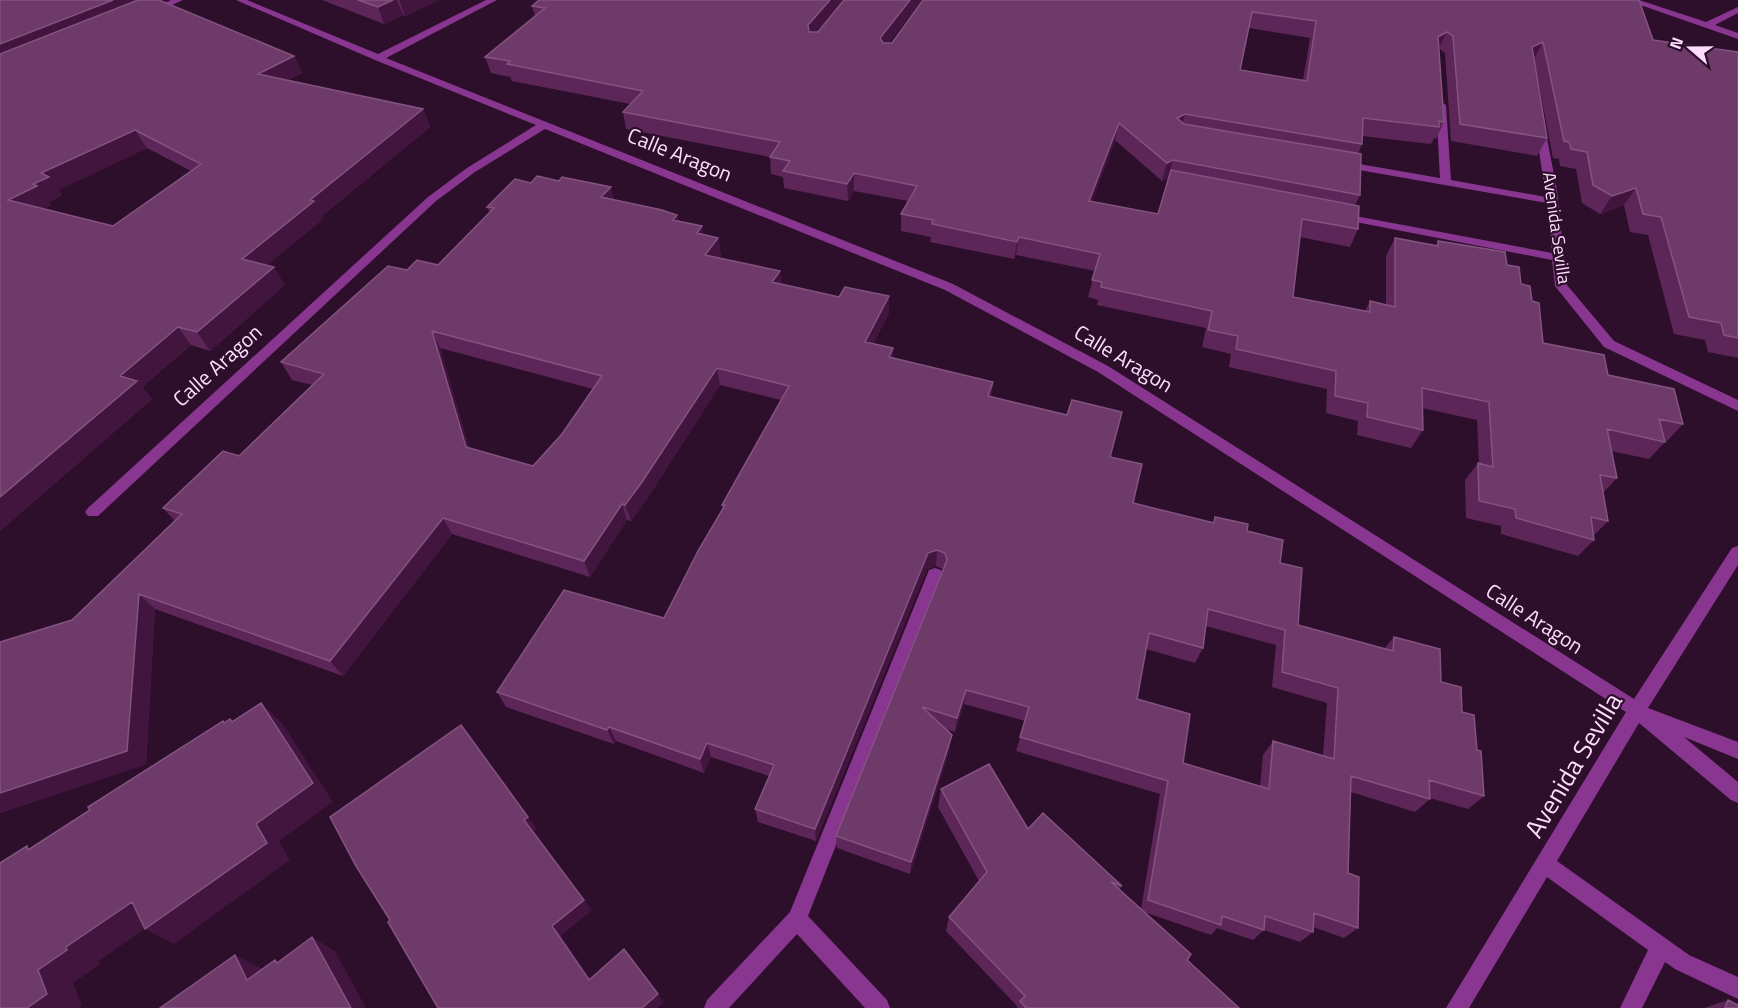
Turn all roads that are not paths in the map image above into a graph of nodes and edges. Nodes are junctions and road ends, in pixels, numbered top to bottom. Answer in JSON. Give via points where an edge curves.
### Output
{"nodes":[{"id":1,"x":179,"y":0,"type":"edge"},
{"id":2,"x":240,"y":0,"type":"edge"},
{"id":3,"x":493,"y":0,"type":"edge"},
{"id":4,"x":1630,"y":0,"type":"edge"},
{"id":5,"x":1738,"y":10,"type":"edge"},
{"id":6,"x":137,"y":17,"type":"edge"},
{"id":7,"x":1708,"y":25,"type":"junction"},
{"id":8,"x":1738,"y":36,"type":"edge"},
{"id":9,"x":378,"y":58,"type":"junction"},
{"id":10,"x":1440,"y":88,"type":"edge"},
{"id":11,"x":1538,"y":109,"type":"edge"},
{"id":12,"x":545,"y":124,"type":"junction"},
{"id":13,"x":1331,"y":162,"type":"edge"},
{"id":14,"x":1446,"y":183,"type":"junction"},
{"id":15,"x":1552,"y":201,"type":"junction"},
{"id":16,"x":1329,"y":214,"type":"edge"},
{"id":17,"x":1559,"y":258,"type":"junction"},
{"id":18,"x":1738,"y":406,"type":"edge"},
{"id":19,"x":93,"y":512,"type":"dead end"},
{"id":20,"x":1738,"y":552,"type":"edge"},
{"id":21,"x":935,"y":575,"type":"edge"},
{"id":22,"x":1637,"y":711,"type":"junction"},
{"id":23,"x":1738,"y":751,"type":"edge"},
{"id":24,"x":1738,"y":794,"type":"edge"},
{"id":25,"x":1545,"y":864,"type":"junction"},
{"id":26,"x":797,"y":918,"type":"junction"},
{"id":27,"x":1661,"y":947,"type":"junction"},
{"id":28,"x":1738,"y":988,"type":"edge"},
{"id":29,"x":715,"y":1008,"type":"edge"},
{"id":30,"x":879,"y":1008,"type":"edge"},
{"id":31,"x":1457,"y":1008,"type":"edge"},
{"id":32,"x":1631,"y":1008,"type":"edge"}],
"edges":[{"from":1,"to":6,"type":"street"},
{"from":2,"to":9,"type":"street","name":"Calle Aragon"},
{"from":3,"to":9,"type":"street"},
{"from":4,"to":7,"type":"street"},
{"from":5,"to":7,"type":"street"},
{"from":7,"to":8,"type":"street"},
{"from":9,"to":12,"type":"street","name":"Calle Aragon"},
{"from":10,"to":14,"type":"street"},
{"from":11,"to":15,"type":"street","name":"Avenida Sevilla"},
{"from":12,"to":19,"type":"street","name":"Calle Aragon","via":[[432,199]]},
{"from":12,"to":22,"type":"street","name":"Calle Aragon","via":[[949,287],[1082,358]]},
{"from":13,"to":14,"type":"street"},
{"from":14,"to":15,"type":"street"},
{"from":15,"to":17,"type":"street","name":"Avenida Sevilla"},
{"from":16,"to":17,"type":"street"},
{"from":17,"to":18,"type":"street","name":"Avenida Sevilla","via":[[1562,286],[1609,344]]},
{"from":20,"to":22,"type":"street","name":"Avenida Sevilla"},
{"from":21,"to":26,"type":"street"},
{"from":22,"to":23,"type":"street","name":"Calle Aragon"},
{"from":22,"to":24,"type":"street","name":"Calle Aragon"},
{"from":22,"to":25,"type":"street","name":"Avenida Sevilla"},
{"from":25,"to":27,"type":"street"},
{"from":25,"to":31,"type":"street","name":"Avenida Sevilla"},
{"from":26,"to":29,"type":"street"},
{"from":26,"to":30,"type":"street"},
{"from":27,"to":28,"type":"street","via":[[1682,962]]},
{"from":27,"to":32,"type":"street"}]}
